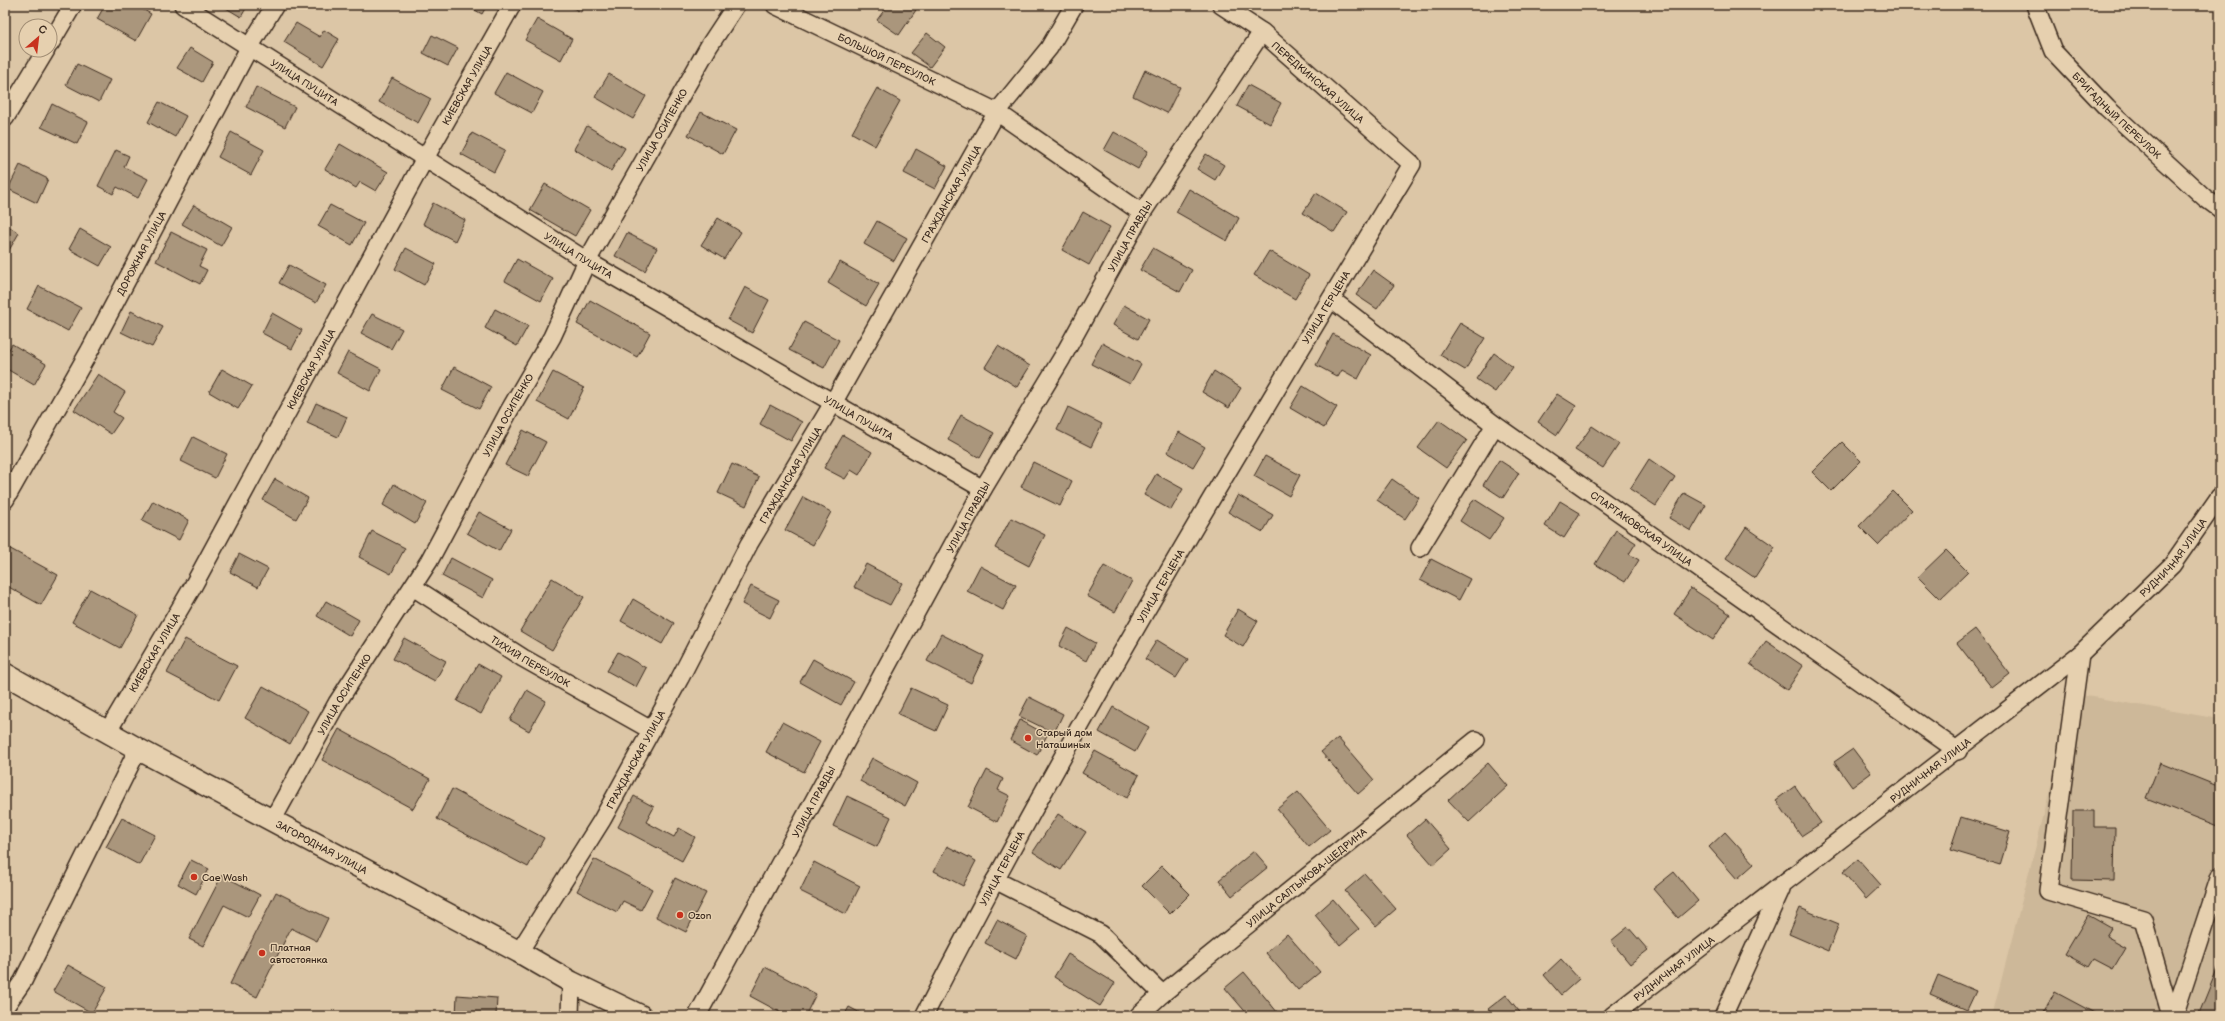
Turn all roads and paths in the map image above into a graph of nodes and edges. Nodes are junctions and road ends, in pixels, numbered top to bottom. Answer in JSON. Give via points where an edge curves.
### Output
{"nodes":[{"id":1,"x":73,"y":5,"type":"edge"},
{"id":2,"x":183,"y":5,"type":"edge"},
{"id":3,"x":275,"y":5,"type":"edge"},
{"id":4,"x":512,"y":5,"type":"edge"},
{"id":5,"x":736,"y":5,"type":"edge"},
{"id":6,"x":776,"y":5,"type":"edge"},
{"id":7,"x":1074,"y":5,"type":"edge"},
{"id":8,"x":1221,"y":5,"type":"edge"},
{"id":9,"x":2035,"y":5,"type":"edge"},
{"id":10,"x":58,"y":30,"type":"edge"},
{"id":11,"x":1262,"y":32,"type":"junction"},
{"id":12,"x":250,"y":46,"type":"junction"},
{"id":13,"x":41,"y":58,"type":"edge"},
{"id":14,"x":997,"y":112,"type":"junction"},
{"id":15,"x":5,"y":118,"type":"edge"},
{"id":16,"x":424,"y":160,"type":"junction"},
{"id":17,"x":1412,"y":164,"type":"joint"},
{"id":18,"x":2220,"y":209,"type":"edge"},
{"id":19,"x":1142,"y":212,"type":"junction"},
{"id":20,"x":587,"y":261,"type":"junction"},
{"id":21,"x":1330,"y":299,"type":"junction"},
{"id":22,"x":833,"y":403,"type":"junction"},
{"id":23,"x":1495,"y":425,"type":"junction"},
{"id":24,"x":983,"y":489,"type":"junction"},
{"id":25,"x":2220,"y":496,"type":"edge"},
{"id":26,"x":5,"y":500,"type":"edge"},
{"id":27,"x":1420,"y":548,"type":"dead end"},
{"id":28,"x":413,"y":587,"type":"junction"},
{"id":29,"x":2080,"y":654,"type":"junction"},
{"id":30,"x":5,"y":674,"type":"edge"},
{"id":31,"x":651,"y":730,"type":"junction"},
{"id":32,"x":108,"y":731,"type":"junction"},
{"id":33,"x":1476,"y":740,"type":"dead end"},
{"id":34,"x":138,"y":749,"type":"junction"},
{"id":35,"x":1958,"y":751,"type":"junction"},
{"id":36,"x":272,"y":821,"type":"junction"},
{"id":37,"x":2220,"y":876,"type":"edge"},
{"id":38,"x":995,"y":880,"type":"junction"},
{"id":39,"x":1782,"y":887,"type":"junction"},
{"id":40,"x":519,"y":952,"type":"junction"},
{"id":41,"x":571,"y":982,"type":"junction"},
{"id":42,"x":1162,"y":994,"type":"junction"},
{"id":43,"x":5,"y":1006,"type":"edge"},
{"id":44,"x":570,"y":1016,"type":"edge"},
{"id":45,"x":641,"y":1016,"type":"edge"},
{"id":46,"x":698,"y":1016,"type":"edge"},
{"id":47,"x":924,"y":1016,"type":"edge"},
{"id":48,"x":1138,"y":1016,"type":"edge"},
{"id":49,"x":1612,"y":1016,"type":"edge"},
{"id":50,"x":1723,"y":1016,"type":"edge"},
{"id":51,"x":2171,"y":1016,"type":"edge"},
{"id":52,"x":2174,"y":1016,"type":"edge"}],
"edges":[{"from":1,"to":10,"type":"street"},
{"from":2,"to":12,"type":"street","name":"УЛИЦА ПУЦИТА"},
{"from":3,"to":12,"type":"street","name":"ДОРОЖНАЯ УЛИЦА"},
{"from":4,"to":16,"type":"street","name":"КИЕВСКАЯ УЛИЦА"},
{"from":5,"to":20,"type":"street","name":"УЛИЦА ОСИПЕНКО","via":[[709,46]]},
{"from":6,"to":14,"type":"street","name":"БОЛЬШОЙ ПЕРЕУЛОК"},
{"from":7,"to":14,"type":"street","name":"ГРАЖДАНСКАЯ УЛИЦА","via":[[1049,48]]},
{"from":8,"to":11,"type":"street","name":"ПЕРЕДКИНСКАЯ УЛИЦА"},
{"from":9,"to":18,"type":"street","name":"БРИГАДНЫЙ ПЕРЕУЛОК","via":[[2053,51],[2107,108]]},
{"from":11,"to":17,"type":"street","name":"ПЕРЕДКИНСКАЯ УЛИЦА"},
{"from":11,"to":19,"type":"street","name":"УЛИЦА ПРАВДЫ"},
{"from":12,"to":16,"type":"street","name":"УЛИЦА ПУЦИТА"},
{"from":12,"to":26,"type":"street","name":"ДОРОЖНАЯ УЛИЦА","via":[[90,350]]},
{"from":13,"to":15,"type":"street"},
{"from":14,"to":19,"type":"street","name":"БОЛЬШОЙ ПЕРЕУЛОК"},
{"from":14,"to":22,"type":"street","name":"ГРАЖДАНСКАЯ УЛИЦА"},
{"from":16,"to":20,"type":"street","name":"УЛИЦА ПУЦИТА"},
{"from":16,"to":32,"type":"street","name":"КИЕВСКАЯ УЛИЦА","via":[[192,588]]},
{"from":17,"to":21,"type":"street","name":"УЛИЦА ГЕРЦЕНА"},
{"from":19,"to":24,"type":"street","name":"УЛИЦА ПРАВДЫ","via":[[1062,358]]},
{"from":20,"to":22,"type":"street","name":"УЛИЦА ПУЦИТА"},
{"from":20,"to":28,"type":"street","name":"УЛИЦА ОСИПЕНКО","via":[[552,337]]},
{"from":21,"to":23,"type":"street","name":"СПАРТАКОВСКАЯ УЛИЦА"},
{"from":21,"to":38,"type":"street","name":"УЛИЦА ГЕРЦЕНА","via":[[1159,587]]},
{"from":22,"to":24,"type":"street","name":"УЛИЦА ПУЦИТА"},
{"from":22,"to":31,"type":"street","name":"ГРАЖДАНСКАЯ УЛИЦА","via":[[748,544]]},
{"from":23,"to":27,"type":"street"},
{"from":23,"to":35,"type":"street","name":"СПАРТАКОВСКАЯ УЛИЦА"},
{"from":24,"to":46,"type":"street","name":"УЛИЦА ПРАВДЫ"},
{"from":25,"to":29,"type":"street","name":"РУДНИЧНАЯ УЛИЦА","via":[[2172,565]]},
{"from":28,"to":31,"type":"street","name":"ТИХИЙ ПЕРЕУЛОК","via":[[523,658]]},
{"from":28,"to":36,"type":"street","name":"УЛИЦА ОСИПЕНКО","via":[[337,703]]},
{"from":29,"to":35,"type":"street","name":"РУДНИЧНАЯ УЛИЦА"},
{"from":29,"to":51,"type":"street","via":[[2048,891],[2143,919]]},
{"from":30,"to":32,"type":"street","name":"ЗАГОРОДНАЯ УЛИЦА"},
{"from":31,"to":40,"type":"street","name":"ГРАЖДАНСКАЯ УЛИЦА","via":[[602,820]]},
{"from":32,"to":34,"type":"street","name":"ЗАГОРОДНАЯ УЛИЦА"},
{"from":33,"to":42,"type":"street","name":"УЛИЦА САЛТЫКОВА-ЩЕДРИНА"},
{"from":34,"to":36,"type":"street","name":"ЗАГОРОДНАЯ УЛИЦА"},
{"from":34,"to":43,"type":"street","via":[[23,981]]},
{"from":35,"to":39,"type":"street","name":"РУДНИЧНАЯ УЛИЦА"},
{"from":36,"to":40,"type":"street","name":"ЗАГОРОДНАЯ УЛИЦА"},
{"from":37,"to":52,"type":"street"},
{"from":38,"to":42,"type":"street","via":[[1101,934]]},
{"from":38,"to":47,"type":"street","name":"УЛИЦА ГЕРЦЕНА"},
{"from":39,"to":49,"type":"street","name":"РУДНИЧНАЯ УЛИЦА"},
{"from":39,"to":50,"type":"street"},
{"from":40,"to":41,"type":"street","name":"ЗАГОРОДНАЯ УЛИЦА"},
{"from":41,"to":44,"type":"street"},
{"from":41,"to":45,"type":"street","name":"ЗАГОРОДНАЯ УЛИЦА"},
{"from":42,"to":48,"type":"street","name":"УЛИЦА САЛТЫКОВА-ЩЕДРИНА"}]}
